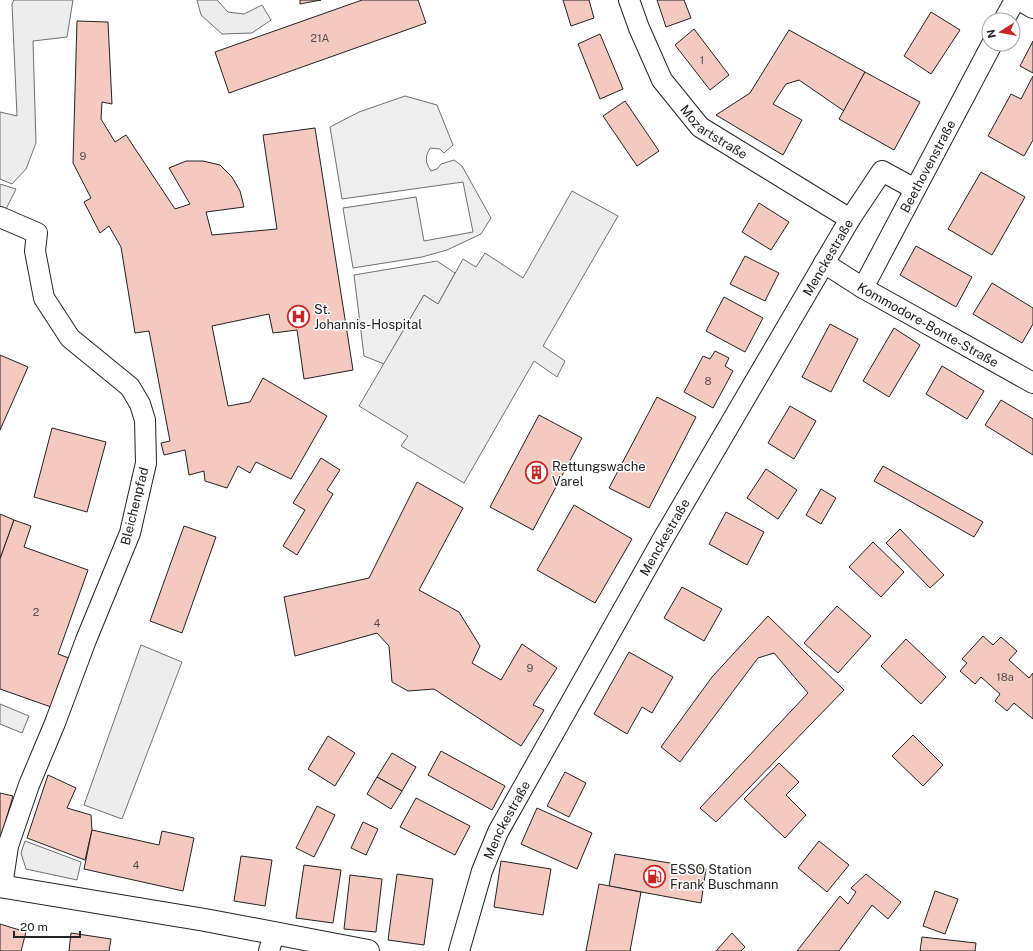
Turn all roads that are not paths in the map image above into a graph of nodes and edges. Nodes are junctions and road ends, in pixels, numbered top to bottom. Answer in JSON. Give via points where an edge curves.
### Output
{"nodes":[{"id":1,"x":630,"y":0,"type":"edge"},
{"id":2,"x":1015,"y":0,"type":"edge"},
{"id":3,"x":1019,"y":0,"type":"edge"},
{"id":4,"x":1033,"y":8,"type":"edge"},
{"id":5,"x":1008,"y":12,"type":"edge"},
{"id":6,"x":988,"y":52,"type":"edge"},
{"id":7,"x":915,"y":189,"type":"junction"},
{"id":8,"x":0,"y":217,"type":"edge"},
{"id":9,"x":850,"y":219,"type":"junction"},
{"id":10,"x":824,"y":263,"type":"junction"},
{"id":11,"x":863,"y":288,"type":"junction"},
{"id":12,"x":1033,"y":383,"type":"edge"},
{"id":13,"x":1,"y":886,"type":"edge"},
{"id":14,"x":272,"y":942,"type":"edge"},
{"id":15,"x":368,"y":951,"type":"edge"},
{"id":16,"x":459,"y":951,"type":"edge"}],
"edges":[{"from":1,"to":9,"type":"street","name":"Mozartstraße","via":[[639,28],[662,80],[700,127]]},
{"from":2,"to":5,"type":"street"},
{"from":3,"to":4,"type":"street"},
{"from":6,"to":7,"type":"street","name":"Beethovenstraße"},
{"from":7,"to":9,"type":"street","name":"Menckestraße","via":[[882,171]]},
{"from":7,"to":11,"type":"street","name":"Beethovenstraße"},
{"from":8,"to":13,"type":"street","name":"Bleichenpfad","via":[[37,233],[34,251],[44,298],[70,338],[130,387],[140,404],[145,420],[146,441],[146,463],[130,534],[29,785],[8,846]]},
{"from":9,"to":10,"type":"street","name":"Menckestraße"},
{"from":10,"to":11,"type":"street","name":"Kommodore-Bonte-Straße"},
{"from":10,"to":16,"type":"street","name":"Menckestraße","via":[[664,537],[498,832],[482,871]]},
{"from":11,"to":12,"type":"street","name":"Kommodore-Bonte-Straße"},
{"from":13,"to":14,"type":"main road"},
{"from":14,"to":15,"type":"main road"}]}
